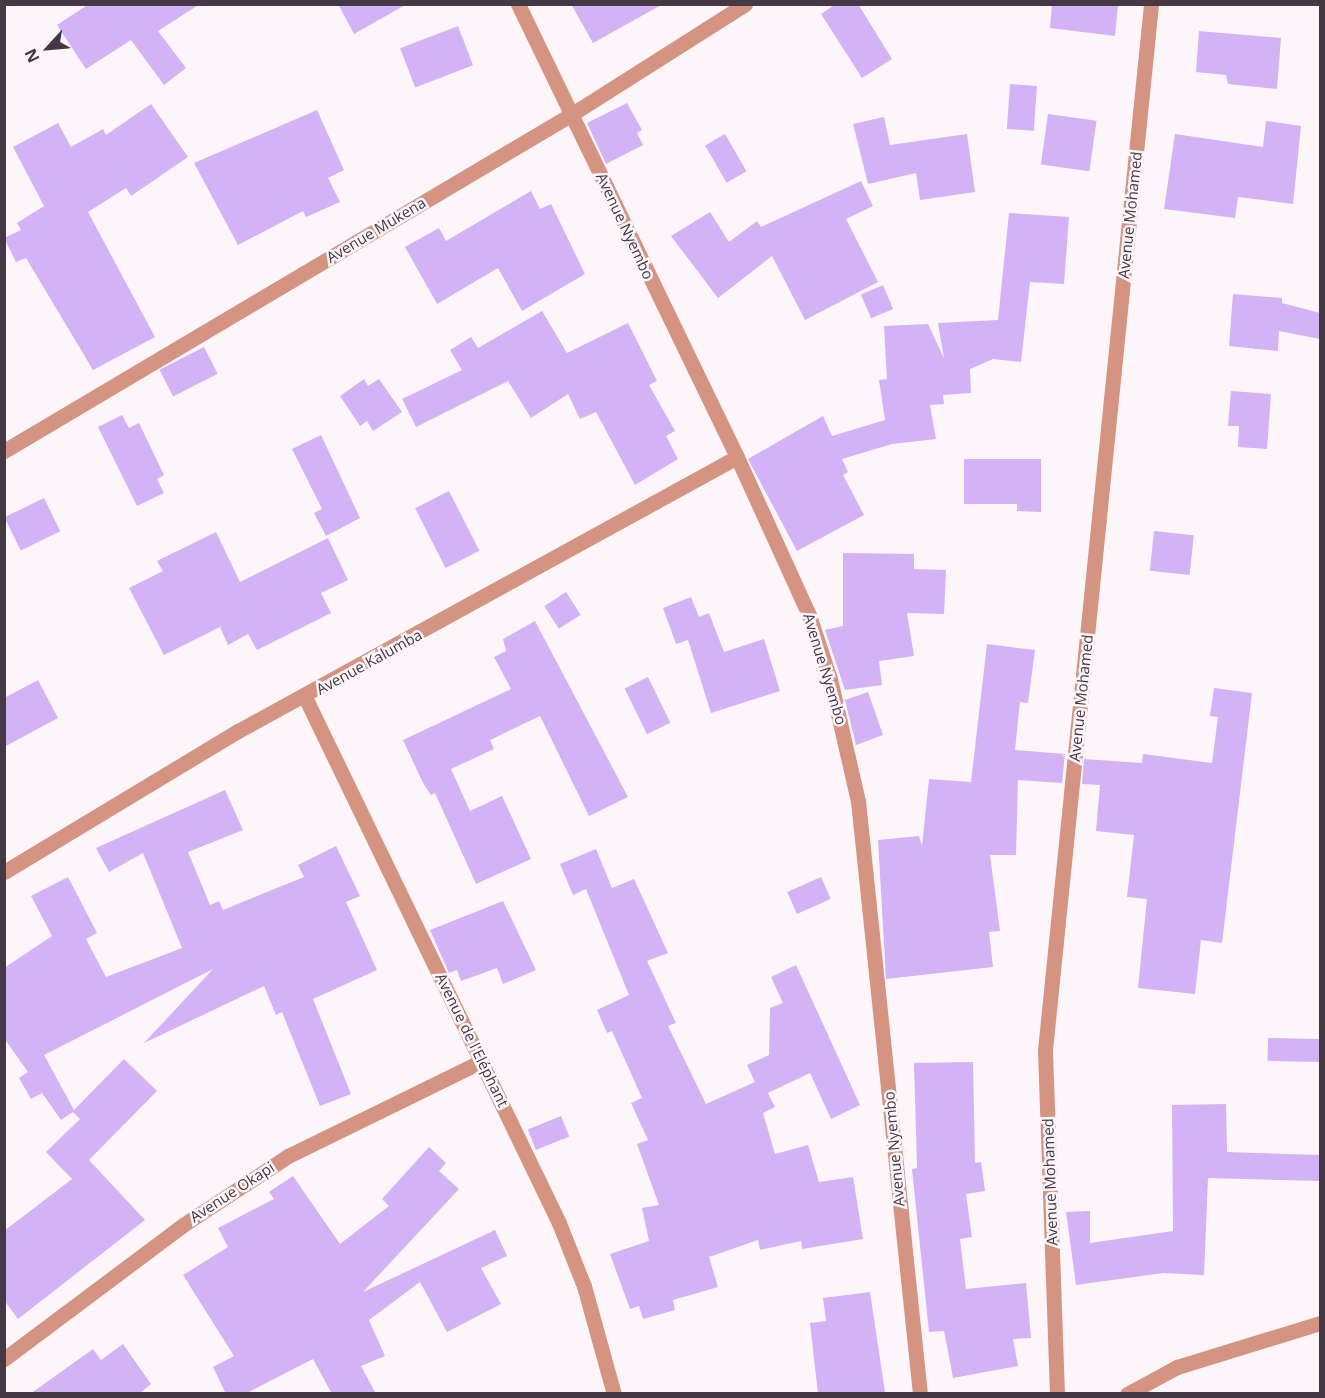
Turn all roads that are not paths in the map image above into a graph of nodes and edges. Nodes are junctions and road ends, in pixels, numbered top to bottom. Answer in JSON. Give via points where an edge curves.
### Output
{"nodes":[{"id":1,"x":518,"y":4,"type":"edge"},
{"id":2,"x":745,"y":4,"type":"edge"},
{"id":3,"x":1151,"y":4,"type":"edge"},
{"id":4,"x":572,"y":114,"type":"junction"},
{"id":5,"x":4,"y":451,"type":"edge"},
{"id":6,"x":737,"y":458,"type":"junction"},
{"id":7,"x":305,"y":697,"type":"junction"},
{"id":8,"x":4,"y":872,"type":"edge"},
{"id":9,"x":482,"y":1062,"type":"junction"},
{"id":10,"x":1320,"y":1323,"type":"edge"},
{"id":11,"x":4,"y":1359,"type":"edge"},
{"id":12,"x":614,"y":1394,"type":"edge"},
{"id":13,"x":920,"y":1394,"type":"edge"},
{"id":14,"x":1057,"y":1394,"type":"edge"},
{"id":15,"x":1127,"y":1394,"type":"edge"}],
"edges":[{"from":1,"to":4,"type":"street","name":"Avenue Nyembo"},
{"from":2,"to":4,"type":"street","name":"Avenue Mukena"},
{"from":3,"to":14,"type":"street","name":"Avenue Mohamed","via":[[1045,1050]]},
{"from":4,"to":5,"type":"street","name":"Avenue Mukena"},
{"from":4,"to":6,"type":"street","name":"Avenue Nyembo"},
{"from":6,"to":7,"type":"street","name":"Avenue Kalumba"},
{"from":6,"to":13,"type":"street","name":"Avenue Nyembo","via":[[809,615],[847,742]]},
{"from":7,"to":8,"type":"street","name":"Avenue Kalumba","via":[[208,749]]},
{"from":7,"to":9,"type":"street","name":"Avenue de l'Eléphant"},
{"from":9,"to":11,"type":"street","name":"Avenue Okapi","via":[[288,1156],[183,1225]]},
{"from":9,"to":12,"type":"street","name":"Avenue de l'Eléphant","via":[[559,1223],[584,1286]]},
{"from":10,"to":15,"type":"street","via":[[1177,1367]]}]}
